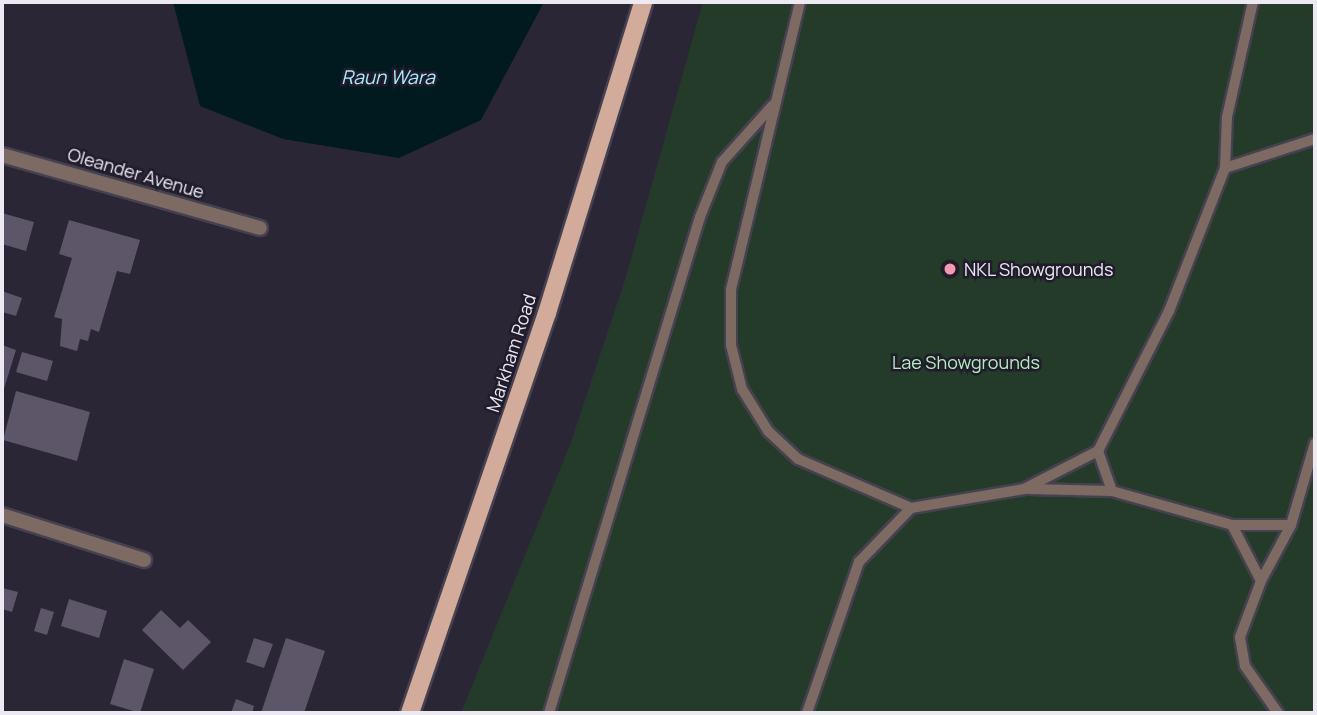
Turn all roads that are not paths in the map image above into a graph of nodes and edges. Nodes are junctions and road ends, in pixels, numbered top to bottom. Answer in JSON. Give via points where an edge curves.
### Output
{"nodes":[{"id":1,"x":643,"y":2,"type":"edge"},
{"id":2,"x":800,"y":2,"type":"edge"},
{"id":3,"x":1253,"y":2,"type":"edge"},
{"id":4,"x":774,"y":105,"type":"junction"},
{"id":5,"x":1315,"y":139,"type":"edge"},
{"id":6,"x":2,"y":155,"type":"edge"},
{"id":7,"x":1225,"y":168,"type":"junction"},
{"id":8,"x":260,"y":228,"type":"dead end"},
{"id":9,"x":1315,"y":443,"type":"edge"},
{"id":10,"x":1098,"y":451,"type":"junction"},
{"id":11,"x":1024,"y":489,"type":"junction"},
{"id":12,"x":1112,"y":491,"type":"junction"},
{"id":13,"x":911,"y":508,"type":"junction"},
{"id":14,"x":2,"y":515,"type":"edge"},
{"id":15,"x":1232,"y":525,"type":"junction"},
{"id":16,"x":1291,"y":525,"type":"junction"},
{"id":17,"x":144,"y":560,"type":"dead end"},
{"id":18,"x":1261,"y":581,"type":"junction"},
{"id":19,"x":410,"y":713,"type":"edge"},
{"id":20,"x":549,"y":713,"type":"edge"},
{"id":21,"x":807,"y":713,"type":"edge"},
{"id":22,"x":1278,"y":713,"type":"edge"}],
"edges":[{"from":1,"to":19,"type":"main road","name":"Markham Road","via":[[547,313]]},
{"from":2,"to":4,"type":"lane"},
{"from":3,"to":7,"type":"lane","via":[[1227,117]]},
{"from":4,"to":13,"type":"lane","via":[[731,290],[732,345],[742,389],[768,431],[798,459]]},
{"from":4,"to":20,"type":"lane","via":[[722,162],[701,217]]},
{"from":5,"to":7,"type":"lane"},
{"from":6,"to":8,"type":"street","name":"Oleander Avenue"},
{"from":7,"to":10,"type":"lane","via":[[1169,311]]},
{"from":9,"to":16,"type":"lane"},
{"from":10,"to":11,"type":"lane"},
{"from":10,"to":12,"type":"lane"},
{"from":11,"to":12,"type":"lane"},
{"from":11,"to":13,"type":"lane"},
{"from":12,"to":15,"type":"lane"},
{"from":13,"to":21,"type":"lane","via":[[859,562]]},
{"from":14,"to":17,"type":"street"},
{"from":15,"to":16,"type":"lane"},
{"from":15,"to":18,"type":"lane"},
{"from":16,"to":18,"type":"lane"},
{"from":18,"to":22,"type":"lane","via":[[1240,637],[1245,666]]}]}
